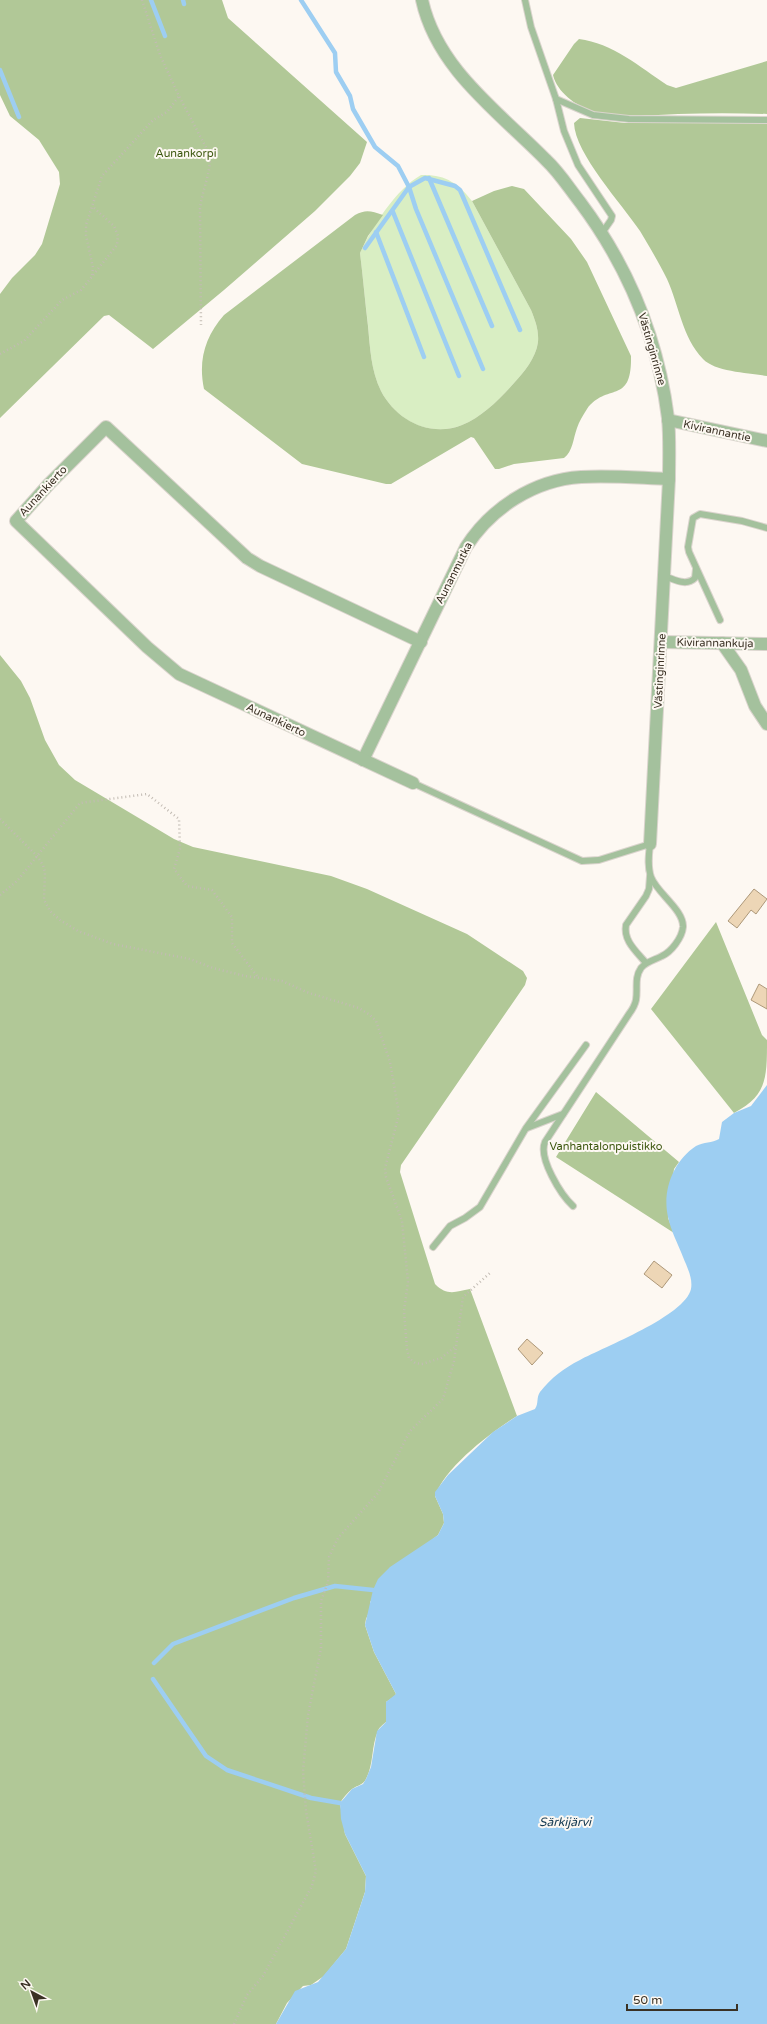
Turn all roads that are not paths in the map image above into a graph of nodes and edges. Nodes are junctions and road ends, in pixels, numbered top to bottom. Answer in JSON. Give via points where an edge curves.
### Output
{"nodes":[{"id":1,"x":422,"y":0,"type":"edge"},
{"id":2,"x":525,"y":0,"type":"edge"},
{"id":3,"x":556,"y":99,"type":"junction"},
{"id":4,"x":767,"y":120,"type":"edge"},
{"id":5,"x":602,"y":232,"type":"junction"},
{"id":6,"x":668,"y":420,"type":"junction"},
{"id":7,"x":767,"y":441,"type":"edge"},
{"id":8,"x":669,"y":479,"type":"junction"},
{"id":9,"x":767,"y":528,"type":"edge"},
{"id":10,"x":696,"y":568,"type":"junction"},
{"id":11,"x":664,"y":576,"type":"junction"},
{"id":12,"x":720,"y":620,"type":"dead end"},
{"id":13,"x":421,"y":642,"type":"junction"},
{"id":14,"x":662,"y":642,"type":"junction"},
{"id":15,"x":722,"y":644,"type":"junction"},
{"id":16,"x":767,"y":644,"type":"edge"},
{"id":17,"x":767,"y":724,"type":"edge"},
{"id":18,"x":363,"y":760,"type":"junction"},
{"id":19,"x":413,"y":783,"type":"joint"},
{"id":20,"x":650,"y":844,"type":"junction"},
{"id":21,"x":650,"y":876,"type":"junction"},
{"id":22,"x":646,"y":963,"type":"junction"},
{"id":23,"x":586,"y":1045,"type":"dead end"},
{"id":24,"x":563,"y":1114,"type":"junction"},
{"id":25,"x":526,"y":1128,"type":"junction"},
{"id":26,"x":573,"y":1206,"type":"dead end"},
{"id":27,"x":433,"y":1248,"type":"dead end"}],
"edges":[{"from":1,"to":5,"type":"street","name":"Västinginrinne","via":[[448,59],[464,81],[548,161]]},
{"from":2,"to":3,"type":"lane","via":[[531,27]]},
{"from":3,"to":4,"type":"lane","via":[[594,115],[628,119]]},
{"from":3,"to":5,"type":"lane","via":[[564,131],[578,166],[612,216]]},
{"from":5,"to":6,"type":"street","name":"Västinginrinne","via":[[621,264],[641,310],[660,370]]},
{"from":6,"to":7,"type":"street","name":"Kivirannantie"},
{"from":6,"to":8,"type":"street","name":"Västinginrinne"},
{"from":8,"to":11,"type":"street","name":"Västinginrinne"},
{"from":8,"to":13,"type":"street","name":"Aunanmutka","via":[[581,477],[526,491],[475,532]]},
{"from":9,"to":10,"type":"lane","via":[[742,521],[696,515],[692,522],[688,547]]},
{"from":10,"to":11,"type":"lane","via":[[695,578],[688,582]]},
{"from":10,"to":12,"type":"lane"},
{"from":11,"to":14,"type":"street","name":"Västinginrinne"},
{"from":13,"to":18,"type":"street","name":"Aunanmutka"},
{"from":13,"to":18,"type":"street","name":"Aunankierto","via":[[247,558],[106,427],[16,521],[147,647],[180,674]]},
{"from":14,"to":15,"type":"street","name":"Kivirannankuja"},
{"from":14,"to":20,"type":"street","name":"Västinginrinne"},
{"from":15,"to":16,"type":"street","name":"Kivirannankuja"},
{"from":15,"to":17,"type":"street","via":[[741,670],[755,706]]},
{"from":18,"to":19,"type":"street","name":"Aunankierto"},
{"from":19,"to":20,"type":"lane","via":[[582,861],[600,860]]},
{"from":20,"to":21,"type":"lane"},
{"from":21,"to":22,"type":"lane","via":[[649,889],[626,925],[625,931]]},
{"from":21,"to":22,"type":"lane","via":[[679,914],[683,926],[678,940],[669,952]]},
{"from":22,"to":24,"type":"lane","via":[[637,976],[636,999],[629,1014]]},
{"from":23,"to":25,"type":"lane"},
{"from":24,"to":25,"type":"lane"},
{"from":24,"to":26,"type":"lane","via":[[543,1148],[552,1178]]},
{"from":25,"to":27,"type":"lane","via":[[480,1207],[450,1226]]}]}
